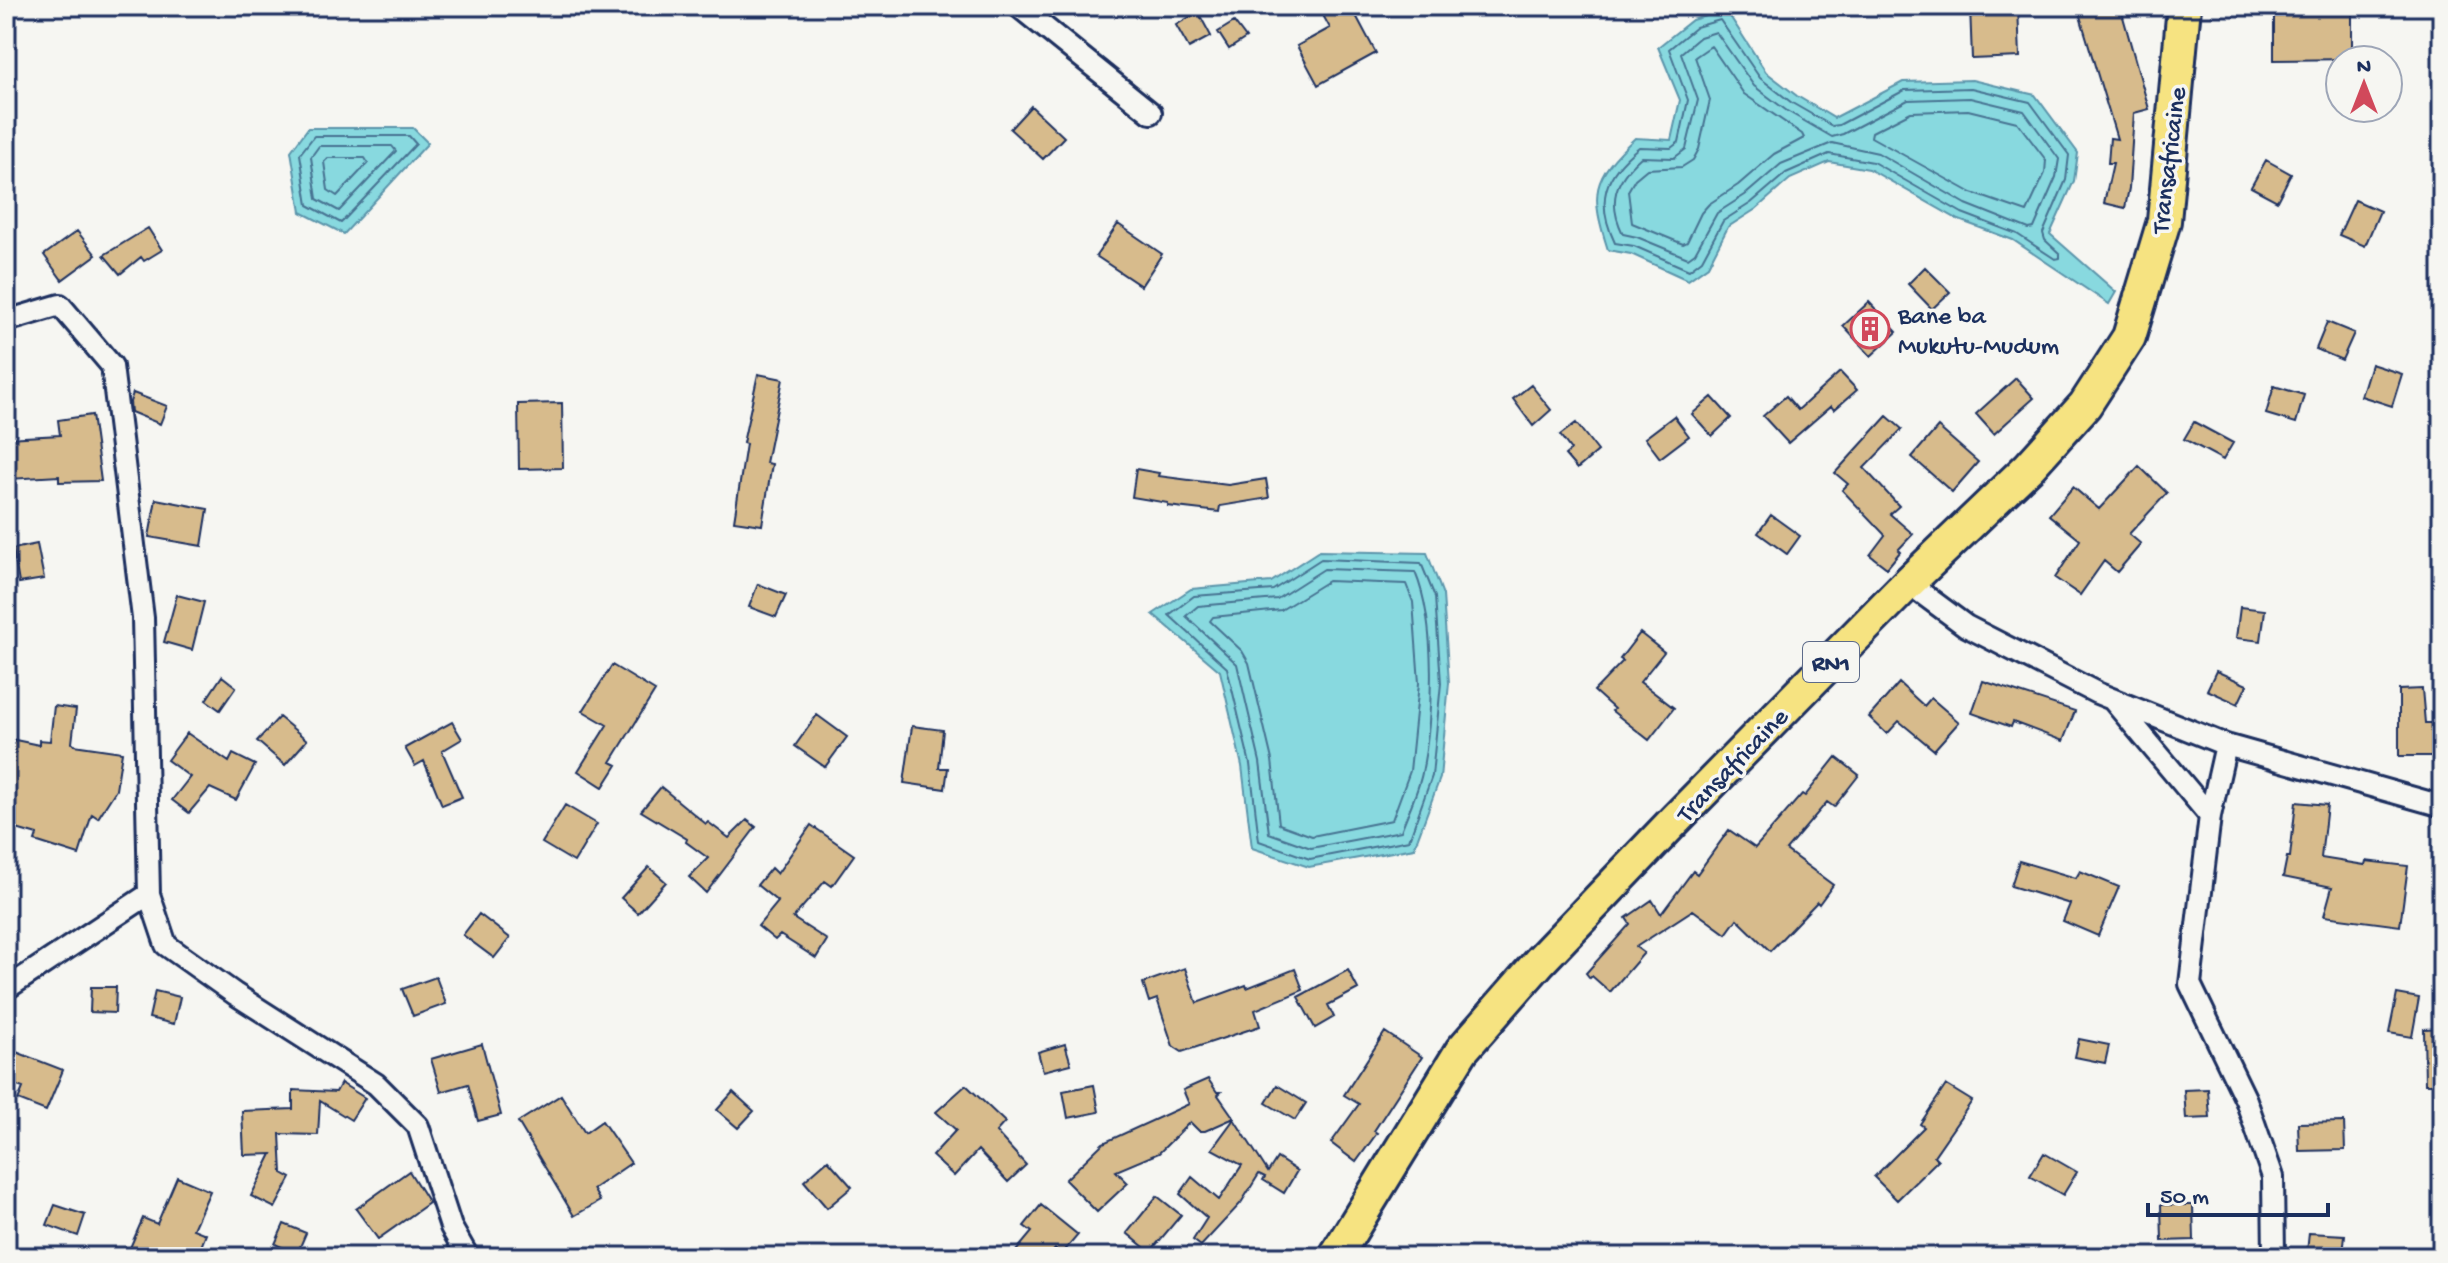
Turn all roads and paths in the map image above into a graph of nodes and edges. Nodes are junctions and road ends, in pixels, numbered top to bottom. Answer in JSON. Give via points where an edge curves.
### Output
{"nodes":[{"id":1,"x":1018,"y":6,"type":"edge"},
{"id":2,"x":2184,"y":6,"type":"edge"},
{"id":3,"x":1151,"y":113,"type":"dead end"},
{"id":4,"x":6,"y":321,"type":"edge"},
{"id":5,"x":1908,"y":583,"type":"junction"},
{"id":6,"x":2109,"y":696,"type":"junction"},
{"id":7,"x":2226,"y":745,"type":"junction"},
{"id":8,"x":2442,"y":806,"type":"edge"},
{"id":9,"x":2210,"y":816,"type":"junction"},
{"id":10,"x":149,"y":894,"type":"junction"},
{"id":11,"x":6,"y":989,"type":"edge"},
{"id":12,"x":468,"y":1257,"type":"edge"},
{"id":13,"x":1335,"y":1257,"type":"edge"},
{"id":14,"x":2274,"y":1257,"type":"edge"}],
"edges":[{"from":1,"to":3,"type":"street"},
{"from":2,"to":5,"type":"highway","name":"Transafricaine","number":"RN1","via":[[2164,221],[2129,337],[2085,405]]},
{"from":4,"to":10,"type":"street","via":[[60,305],[112,366],[143,618]]},
{"from":5,"to":6,"type":"street","via":[[1966,626]]},
{"from":5,"to":13,"type":"highway","name":"Transafricaine","number":"RN1","via":[[1561,940],[1462,1050]]},
{"from":6,"to":7,"type":"street"},
{"from":6,"to":9,"type":"street"},
{"from":7,"to":8,"type":"street"},
{"from":7,"to":9,"type":"street"},
{"from":9,"to":14,"type":"street","via":[[2190,984],[2246,1100],[2273,1177]]},
{"from":10,"to":11,"type":"street"},
{"from":10,"to":12,"type":"street","via":[[166,945],[376,1084],[418,1126],[451,1227]]}]}
